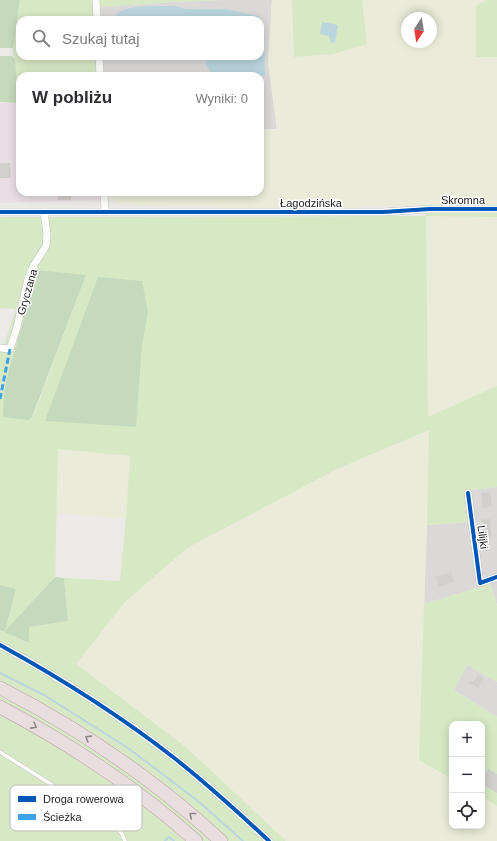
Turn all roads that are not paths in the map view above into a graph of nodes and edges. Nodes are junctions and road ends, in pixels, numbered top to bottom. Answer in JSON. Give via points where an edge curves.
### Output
{"nodes":[{"id":1,"x":96,"y":0,"type":"edge"},
{"id":2,"x":97,"y":16,"type":"edge"},
{"id":3,"x":99,"y":60,"type":"edge"},
{"id":4,"x":100,"y":72,"type":"edge"},
{"id":5,"x":104,"y":196,"type":"edge"},
{"id":6,"x":430,"y":209,"type":"joint"},
{"id":7,"x":497,"y":209,"type":"edge"},
{"id":8,"x":0,"y":212,"type":"edge"},
{"id":9,"x":44,"y":212,"type":"junction"},
{"id":10,"x":105,"y":212,"type":"junction"},
{"id":11,"x":0,"y":348,"type":"edge"},
{"id":12,"x":468,"y":492,"type":"dead end"},
{"id":13,"x":497,"y":577,"type":"edge"},
{"id":14,"x":0,"y":645,"type":"edge"},
{"id":15,"x":0,"y":688,"type":"edge"},
{"id":16,"x":0,"y":707,"type":"edge"},
{"id":17,"x":0,"y":752,"type":"edge"},
{"id":18,"x":52,"y":785,"type":"edge"},
{"id":19,"x":124,"y":785,"type":"edge"},
{"id":20,"x":142,"y":798,"type":"edge"},
{"id":21,"x":119,"y":831,"type":"edge"},
{"id":22,"x":125,"y":841,"type":"edge"},
{"id":23,"x":196,"y":841,"type":"edge"},
{"id":24,"x":221,"y":841,"type":"edge"},
{"id":25,"x":269,"y":841,"type":"edge"}],
"edges":[{"from":1,"to":2,"type":"street"},
{"from":3,"to":4,"type":"street"},
{"from":5,"to":10,"type":"street"},
{"from":6,"to":7,"type":"street","name":"Skromna"},
{"from":6,"to":10,"type":"street","name":"Łagodzińska","via":[[383,212]]},
{"from":8,"to":9,"type":"street","name":"Łagodzińska"},
{"from":9,"to":10,"type":"street","name":"Łagodzińska"},
{"from":9,"to":11,"type":"street","name":"Gryczana","via":[[46,246],[28,280],[18,327],[10,349]]},
{"from":12,"to":13,"type":"street","name":"Lilijki","via":[[480,583]]},
{"from":14,"to":25,"type":"street","via":[[131,726],[174,758]]},
{"from":24,"to":15,"type":"highway","one_way":true,"via":[[129,766],[60,720]]},
{"from":16,"to":19,"type":"highway","one_way":true,"via":[[53,736]]},
{"from":17,"to":18,"type":"lane"},
{"from":20,"to":23,"type":"highway","one_way":true},
{"from":21,"to":22,"type":"lane"}]}
